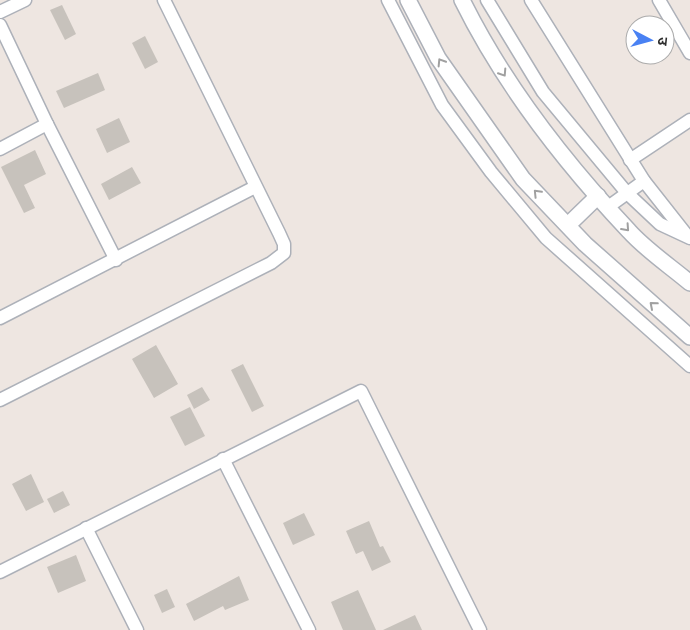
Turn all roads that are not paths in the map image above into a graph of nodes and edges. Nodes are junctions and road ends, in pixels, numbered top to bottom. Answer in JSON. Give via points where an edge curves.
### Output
{"nodes":[{"id":1,"x":25,"y":0,"type":"edge"},
{"id":2,"x":164,"y":0,"type":"edge"},
{"id":3,"x":408,"y":0,"type":"edge"},
{"id":4,"x":462,"y":0,"type":"edge"},
{"id":5,"x":487,"y":0,"type":"edge"},
{"id":6,"x":531,"y":0,"type":"edge"},
{"id":7,"x":659,"y":0,"type":"edge"},
{"id":8,"x":389,"y":4,"type":"edge"},
{"id":9,"x":0,"y":12,"type":"edge"},
{"id":10,"x":0,"y":25,"type":"edge"},
{"id":11,"x":690,"y":53,"type":"edge"},
{"id":12,"x":690,"y":120,"type":"edge"},
{"id":13,"x":46,"y":124,"type":"junction"},
{"id":14,"x":0,"y":149,"type":"edge"},
{"id":15,"x":630,"y":160,"type":"junction"},
{"id":16,"x":644,"y":181,"type":"junction"},
{"id":17,"x":256,"y":187,"type":"junction"},
{"id":18,"x":627,"y":193,"type":"junction"},
{"id":19,"x":603,"y":202,"type":"junction"},
{"id":20,"x":568,"y":225,"type":"junction"},
{"id":21,"x":689,"y":237,"type":"edge"},
{"id":22,"x":116,"y":260,"type":"junction"},
{"id":23,"x":690,"y":283,"type":"edge"},
{"id":24,"x":0,"y":318,"type":"edge"},
{"id":25,"x":690,"y":337,"type":"edge"},
{"id":26,"x":690,"y":366,"type":"edge"},
{"id":27,"x":0,"y":400,"type":"edge"},
{"id":28,"x":223,"y":459,"type":"junction"},
{"id":29,"x":86,"y":528,"type":"junction"},
{"id":30,"x":0,"y":572,"type":"edge"},
{"id":31,"x":137,"y":630,"type":"edge"},
{"id":32,"x":309,"y":630,"type":"edge"},
{"id":33,"x":480,"y":630,"type":"edge"}],
"edges":[{"from":1,"to":9,"type":"street"},
{"from":2,"to":17,"type":"street"},
{"from":3,"to":8,"type":"street"},
{"from":20,"to":3,"type":"street","one_way":true,"via":[[523,179],[475,113],[438,58]]},
{"from":4,"to":19,"type":"street","one_way":true,"via":[[488,50],[525,107]]},
{"from":5,"to":18,"type":"street","via":[[542,92]]},
{"from":6,"to":15,"type":"street"},
{"from":7,"to":11,"type":"street"},
{"from":8,"to":26,"type":"street","via":[[442,105],[490,172],[546,238]]},
{"from":10,"to":13,"type":"street"},
{"from":12,"to":15,"type":"street"},
{"from":13,"to":14,"type":"street"},
{"from":13,"to":22,"type":"street"},
{"from":15,"to":16,"type":"street"},
{"from":16,"to":18,"type":"street"},
{"from":16,"to":21,"type":"street"},
{"from":17,"to":22,"type":"street"},
{"from":17,"to":27,"type":"street","via":[[284,244],[284,253],[271,263]]},
{"from":18,"to":19,"type":"street"},
{"from":18,"to":21,"type":"street","via":[[660,224]]},
{"from":19,"to":20,"type":"street"},
{"from":19,"to":23,"type":"street","one_way":true,"via":[[630,233]]},
{"from":25,"to":20,"type":"street","one_way":true},
{"from":22,"to":24,"type":"street"},
{"from":28,"to":29,"type":"street"},
{"from":28,"to":32,"type":"street"},
{"from":28,"to":33,"type":"street","via":[[361,392]]},
{"from":29,"to":30,"type":"street"},
{"from":29,"to":31,"type":"street"}]}
